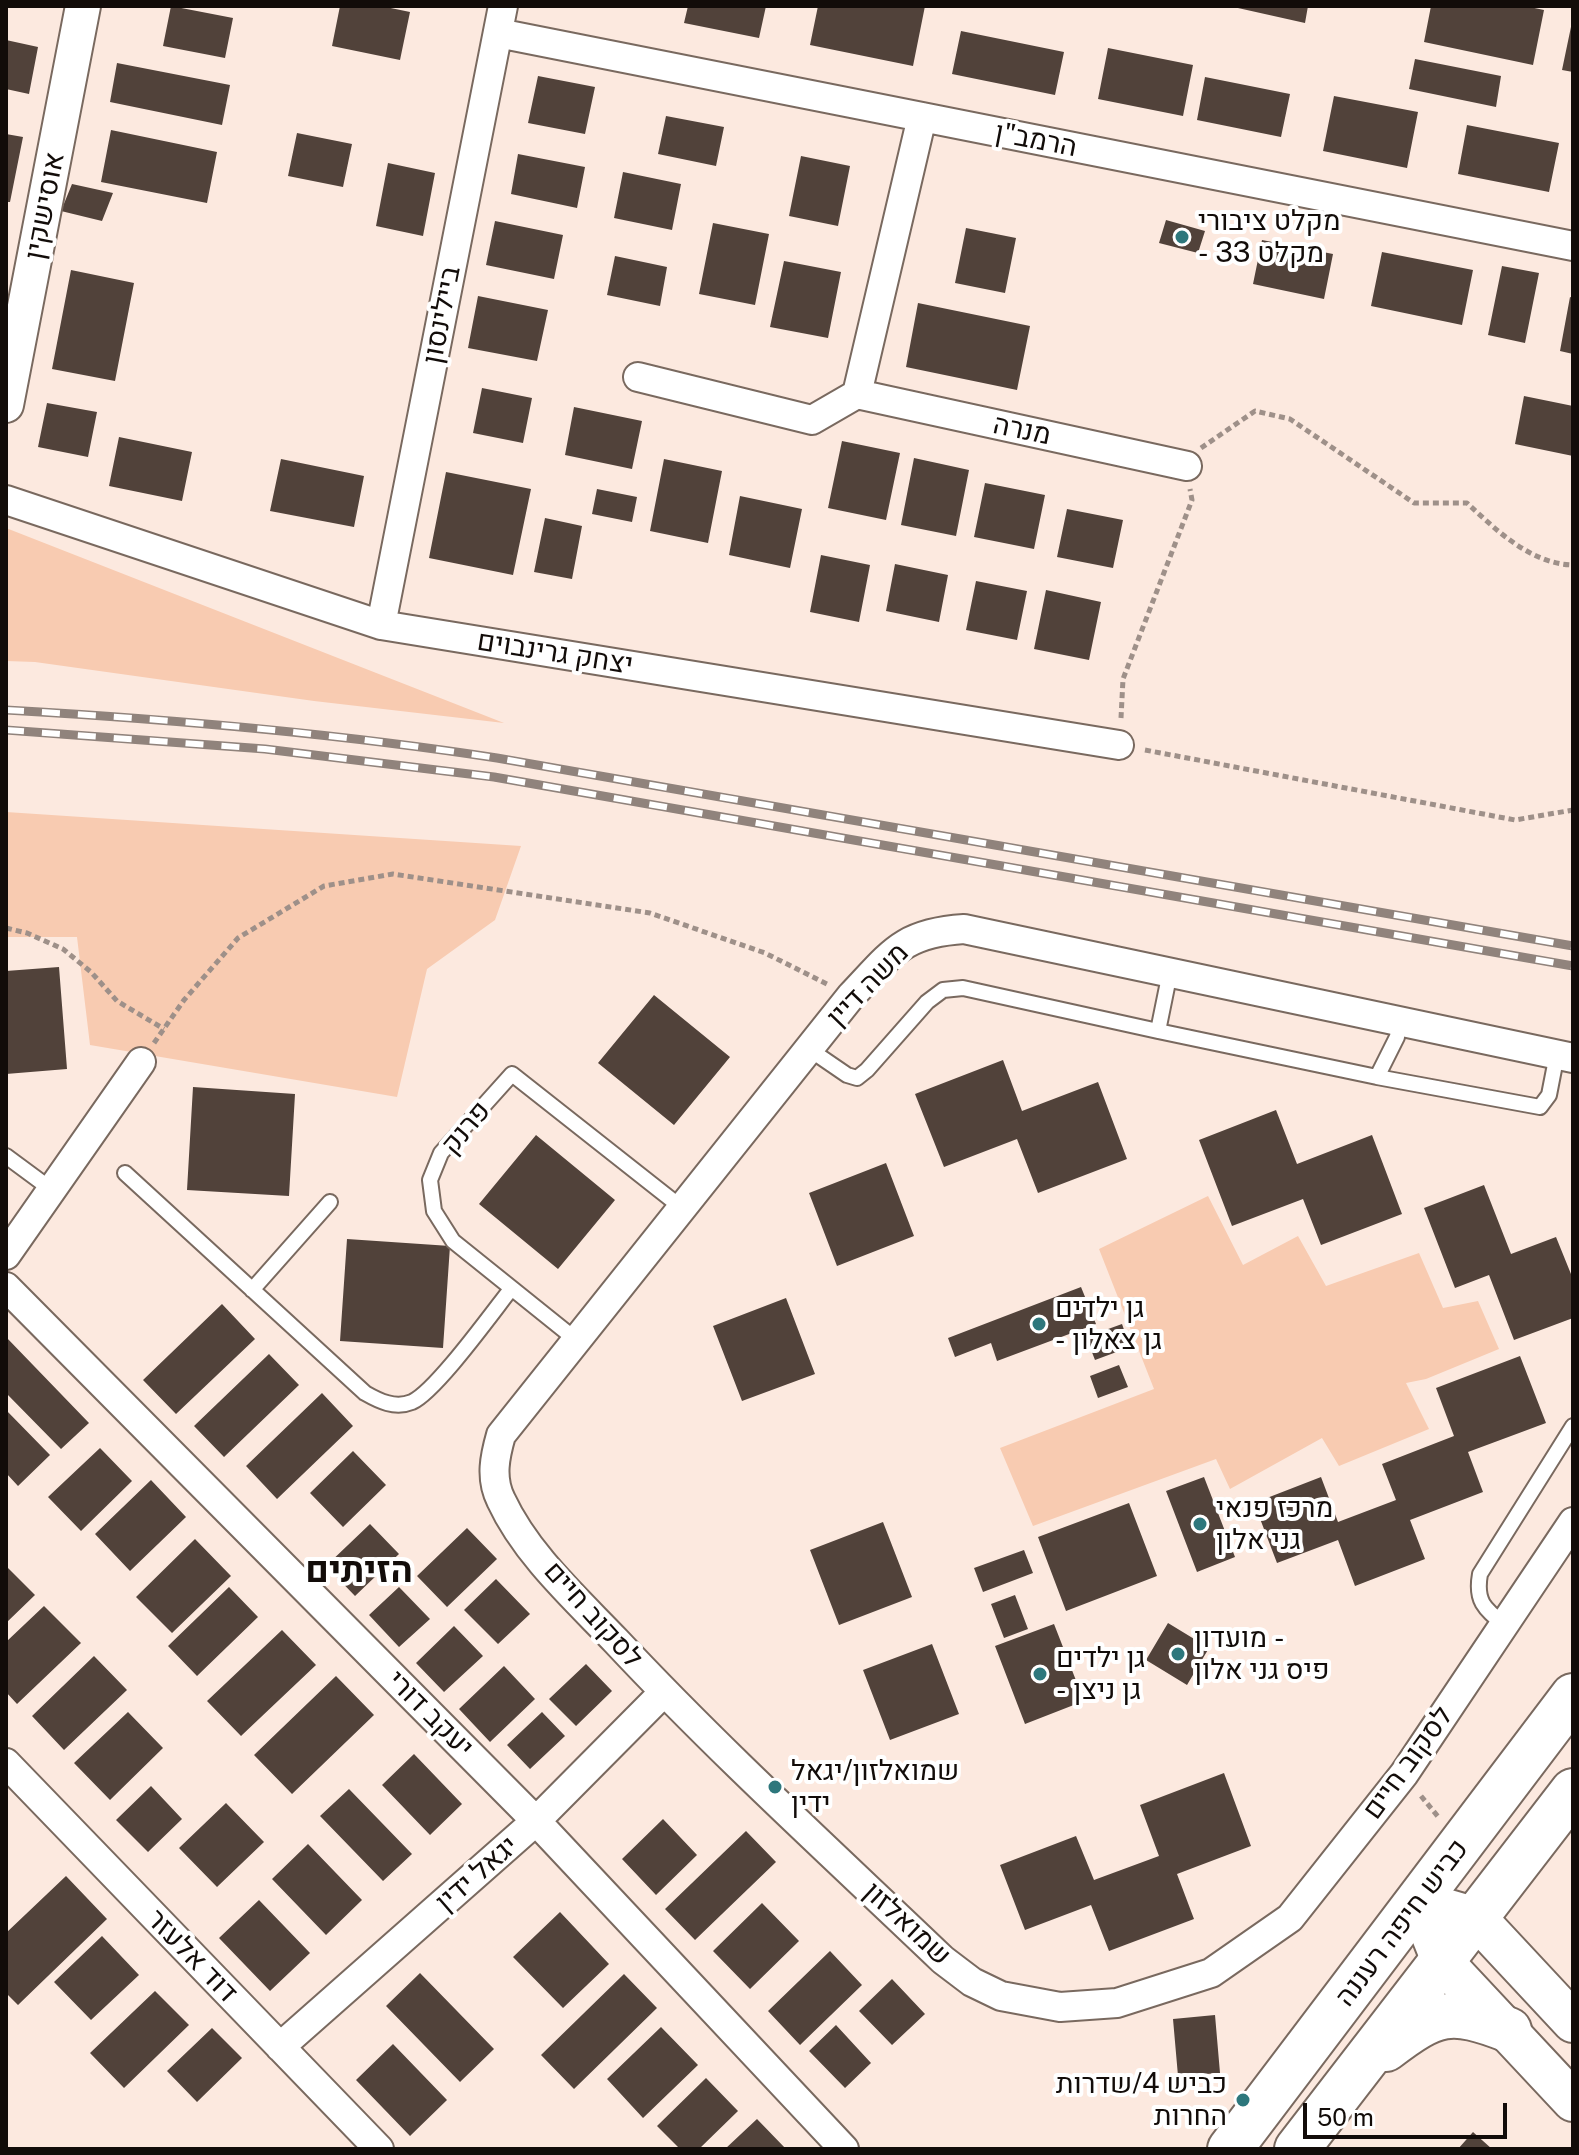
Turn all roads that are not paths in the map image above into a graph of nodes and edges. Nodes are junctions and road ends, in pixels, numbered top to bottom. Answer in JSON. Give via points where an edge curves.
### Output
{"nodes":[{"id":1,"x":83,"y":6,"type":"edge"},
{"id":2,"x":501,"y":20,"type":"edge"},
{"id":3,"x":922,"y":117,"type":"junction"},
{"id":4,"x":1573,"y":246,"type":"edge"},
{"id":5,"x":638,"y":377,"type":"dead end"},
{"id":6,"x":857,"y":394,"type":"junction"},
{"id":7,"x":6,"y":405,"type":"edge"},
{"id":8,"x":1187,"y":466,"type":"road end"},
{"id":9,"x":6,"y":500,"type":"edge"},
{"id":10,"x":381,"y":625,"type":"junction"},
{"id":11,"x":1119,"y":745,"type":"road end"},
{"id":12,"x":1170,"y":972,"type":"junction"},
{"id":13,"x":1399,"y":1021,"type":"junction"},
{"id":14,"x":1158,"y":1031,"type":"junction"},
{"id":15,"x":809,"y":1049,"type":"junction"},
{"id":16,"x":1565,"y":1056,"type":"edge"},
{"id":17,"x":141,"y":1062,"type":"road end"},
{"id":18,"x":1377,"y":1077,"type":"junction"},
{"id":19,"x":6,"y":1156,"type":"edge"},
{"id":20,"x":125,"y":1173,"type":"dead end"},
{"id":21,"x":52,"y":1190,"type":"junction"},
{"id":22,"x":330,"y":1202,"type":"dead end"},
{"id":23,"x":682,"y":1208,"type":"junction"},
{"id":24,"x":6,"y":1255,"type":"edge"},
{"id":25,"x":6,"y":1287,"type":"edge"},
{"id":26,"x":511,"y":1289,"type":"junction"},
{"id":27,"x":252,"y":1290,"type":"junction"},
{"id":28,"x":575,"y":1339,"type":"junction"},
{"id":29,"x":1573,"y":1426,"type":"edge"},
{"id":30,"x":1573,"y":1522,"type":"edge"},
{"id":31,"x":524,"y":1537,"type":"joint"},
{"id":32,"x":1505,"y":1625,"type":"junction"},
{"id":33,"x":664,"y":1692,"type":"junction"},
{"id":34,"x":1573,"y":1696,"type":"edge"},
{"id":35,"x":6,"y":1763,"type":"edge"},
{"id":36,"x":1573,"y":1791,"type":"edge"},
{"id":37,"x":536,"y":1821,"type":"junction"},
{"id":38,"x":1418,"y":1901,"type":"junction"},
{"id":39,"x":1476,"y":1918,"type":"junction"},
{"id":40,"x":1442,"y":1961,"type":"junction"},
{"id":41,"x":1211,"y":1973,"type":"joint"},
{"id":42,"x":1573,"y":2022,"type":"edge"},
{"id":43,"x":1509,"y":2030,"type":"junction"},
{"id":44,"x":280,"y":2047,"type":"junction"},
{"id":45,"x":1359,"y":2070,"type":"junction"},
{"id":46,"x":1573,"y":2101,"type":"edge"},
{"id":47,"x":840,"y":2148,"type":"edge"},
{"id":48,"x":379,"y":2149,"type":"edge"},
{"id":49,"x":1230,"y":2149,"type":"edge"},
{"id":50,"x":1297,"y":2149,"type":"edge"}],
"edges":[{"from":1,"to":7,"type":"street","name":"אוסישקין"},
{"from":2,"to":3,"type":"street","name":"הרמב\"ן"},
{"from":2,"to":10,"type":"street","name":"ביילינסון"},
{"from":3,"to":4,"type":"street","name":"הרמב\"ן"},
{"from":3,"to":6,"type":"street"},
{"from":5,"to":6,"type":"street","via":[[812,420]]},
{"from":6,"to":8,"type":"street","name":"מנרה"},
{"from":9,"to":10,"type":"street","name":"יצחק גרינבוים"},
{"from":10,"to":11,"type":"street","name":"יצחק גרינבוים"},
{"from":12,"to":13,"type":"street","name":"משה דיין"},
{"from":12,"to":14,"type":"lane"},
{"from":12,"to":15,"type":"street","name":"משה דיין","via":[[964,929],[934,931],[891,954]]},
{"from":13,"to":16,"type":"street","name":"משה דיין"},
{"from":13,"to":18,"type":"lane"},
{"from":14,"to":15,"type":"lane","via":[[963,988],[943,990],[927,1002],[857,1078]]},
{"from":14,"to":18,"type":"lane"},
{"from":15,"to":23,"type":"street","name":"משה דיין"},
{"from":16,"to":18,"type":"lane","via":[[1540,1107]]},
{"from":17,"to":21,"type":"street"},
{"from":19,"to":21,"type":"lane"},
{"from":20,"to":27,"type":"lane"},
{"from":21,"to":24,"type":"street"},
{"from":22,"to":27,"type":"lane"},
{"from":23,"to":26,"type":"lane","name":"פרנק","via":[[512,1074],[441,1153],[430,1180],[434,1211],[453,1241]]},
{"from":23,"to":28,"type":"street","name":"משה דיין"},
{"from":25,"to":37,"type":"street","name":"יעקב דורי"},
{"from":26,"to":27,"type":"lane","via":[[431,1387],[411,1403],[386,1404],[365,1393]]},
{"from":26,"to":28,"type":"lane","name":"פרנק"},
{"from":28,"to":31,"type":"street","name":"משה דיין","via":[[501,1435],[493,1465],[499,1498]]},
{"from":29,"to":32,"type":"lane","via":[[1480,1574],[1477,1590],[1485,1609]]},
{"from":30,"to":32,"type":"street","name":"לסקוב חיים"},
{"from":31,"to":33,"type":"street","name":"לסקוב חיים"},
{"from":32,"to":41,"type":"street","name":"לסקוב חיים","via":[[1404,1774],[1290,1918]]},
{"from":33,"to":37,"type":"street","name":"יגאל ידין"},
{"from":33,"to":41,"type":"street","name":"שמואלזון","via":[[972,1982],[1001,1996],[1060,2007],[1117,2003]]},
{"from":34,"to":38,"type":"highway","name":"כביש חיפה רעננה"},
{"from":35,"to":44,"type":"street","name":"דוד אלעזר"},
{"from":36,"to":39,"type":"highway","name":"כביש חיפה רעננה"},
{"from":37,"to":44,"type":"street","name":"יגאל ידין"},
{"from":37,"to":47,"type":"street","name":"יעקב דורי"},
{"from":38,"to":39,"type":"main road"},
{"from":38,"to":40,"type":"main road"},
{"from":38,"to":49,"type":"highway","name":"כביש חיפה רעננה"},
{"from":39,"to":40,"type":"highway","name":"כביש חיפה רעננה"},
{"from":39,"to":42,"type":"main road"},
{"from":40,"to":43,"type":"main road"},
{"from":40,"to":45,"type":"highway","name":"כביש חיפה רעננה"},
{"from":43,"to":45,"type":"highway","via":[[1475,2017],[1444,2016],[1418,2025]]},
{"from":43,"to":46,"type":"main road"},
{"from":44,"to":48,"type":"street","name":"דוד אלעזר"},
{"from":45,"to":50,"type":"highway","name":"כביש חיפה רעננה"}]}
